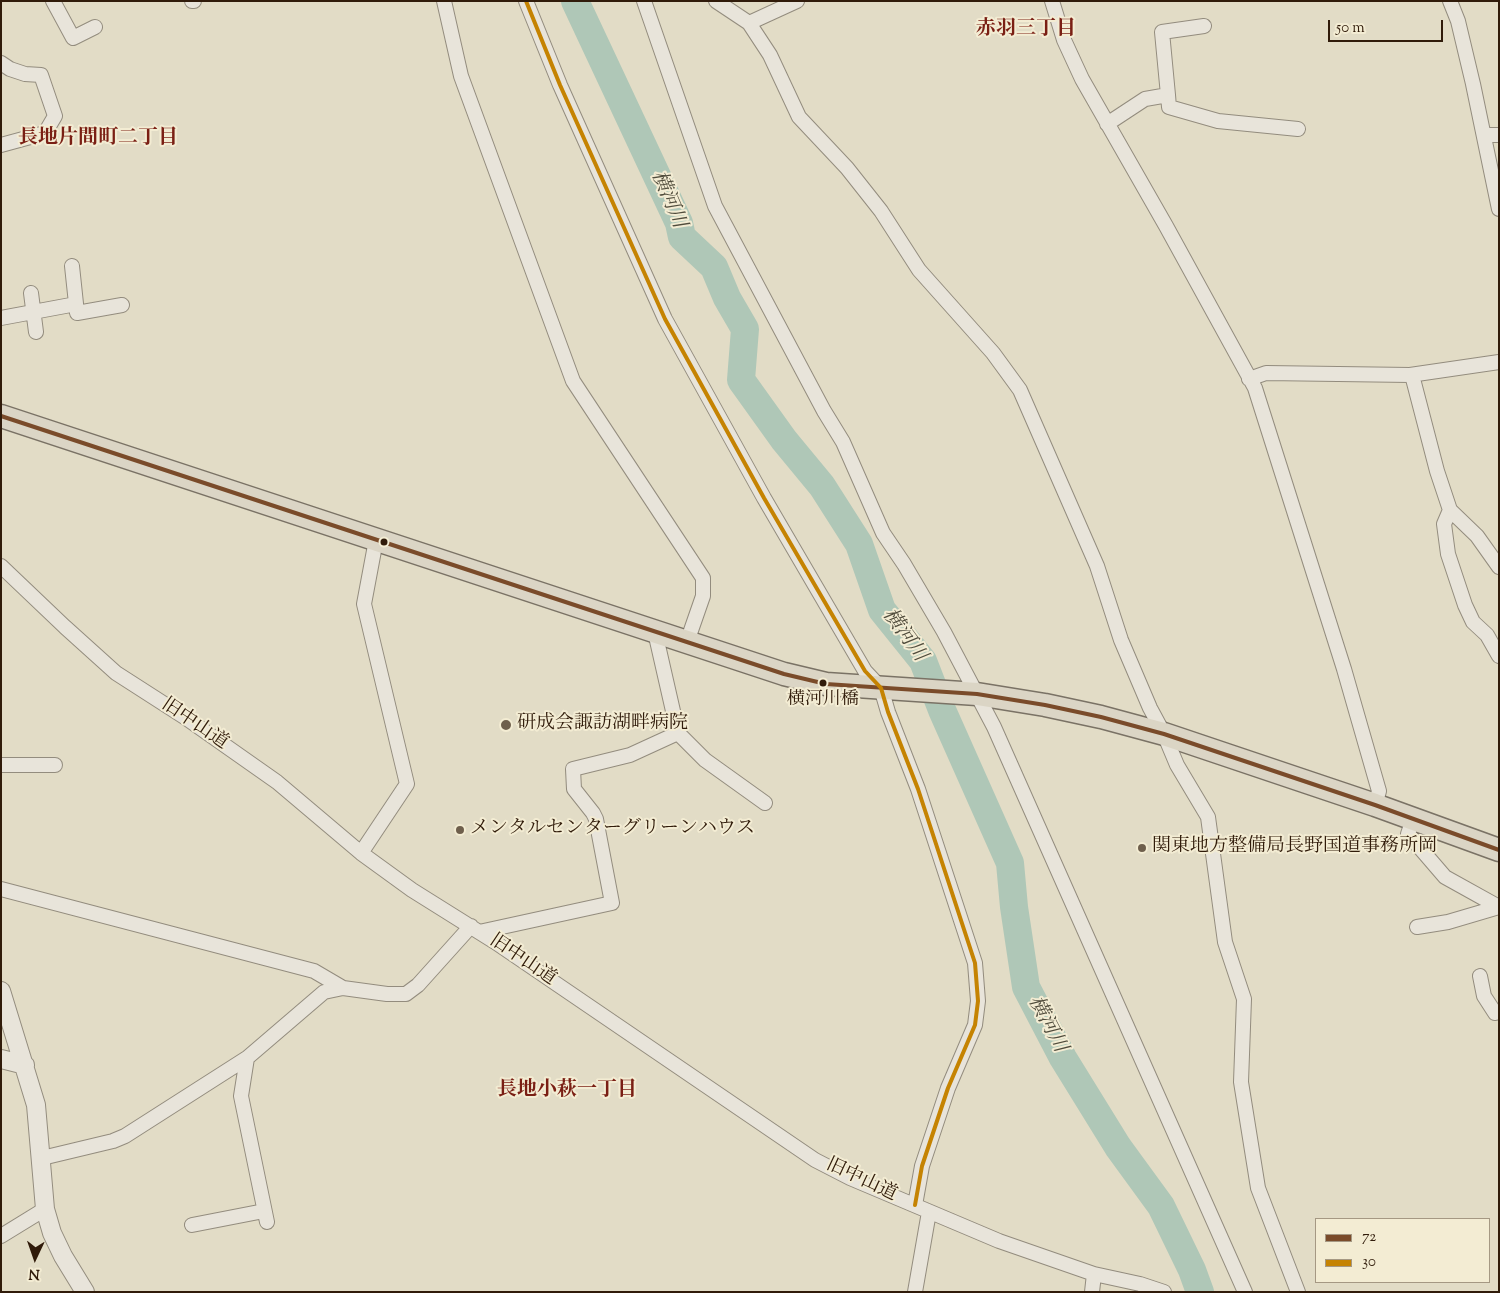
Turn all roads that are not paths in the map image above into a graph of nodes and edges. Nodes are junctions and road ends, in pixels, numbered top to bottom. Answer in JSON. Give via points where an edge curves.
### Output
{"nodes":[{"id":1,"x":53,"y":1,"type":"edge"},
{"id":2,"x":444,"y":1,"type":"edge"},
{"id":3,"x":526,"y":1,"type":"edge"},
{"id":4,"x":644,"y":1,"type":"edge"},
{"id":5,"x":716,"y":1,"type":"edge"},
{"id":6,"x":797,"y":1,"type":"edge"},
{"id":7,"x":1052,"y":1,"type":"edge"},
{"id":8,"x":1450,"y":1,"type":"edge"},
{"id":9,"x":748,"y":23,"type":"junction"},
{"id":10,"x":1204,"y":26,"type":"dead end"},
{"id":11,"x":96,"y":27,"type":"dead end"},
{"id":12,"x":1,"y":63,"type":"edge"},
{"id":13,"x":1168,"y":95,"type":"junction"},
{"id":14,"x":1107,"y":124,"type":"junction"},
{"id":15,"x":1298,"y":129,"type":"dead end"},
{"id":16,"x":1484,"y":135,"type":"junction"},
{"id":17,"x":1499,"y":135,"type":"edge"},
{"id":18,"x":1,"y":145,"type":"edge"},
{"id":19,"x":1499,"y":209,"type":"edge"},
{"id":20,"x":72,"y":266,"type":"dead end"},
{"id":21,"x":31,"y":293,"type":"dead end"},
{"id":22,"x":76,"y":304,"type":"junction"},
{"id":23,"x":122,"y":305,"type":"dead end"},
{"id":24,"x":34,"y":312,"type":"junction"},
{"id":25,"x":1,"y":318,"type":"edge"},
{"id":26,"x":36,"y":332,"type":"dead end"},
{"id":27,"x":1499,"y":362,"type":"edge"},
{"id":28,"x":1412,"y":375,"type":"junction"},
{"id":29,"x":1250,"y":379,"type":"junction"},
{"id":30,"x":1,"y":416,"type":"edge"},
{"id":31,"x":1450,"y":510,"type":"junction"},
{"id":32,"x":376,"y":540,"type":"junction"},
{"id":33,"x":1,"y":566,"type":"edge"},
{"id":34,"x":1499,"y":567,"type":"edge"},
{"id":35,"x":655,"y":632,"type":"junction"},
{"id":36,"x":687,"y":642,"type":"junction"},
{"id":37,"x":1499,"y":656,"type":"edge"},
{"id":38,"x":890,"y":688,"type":"junction"},
{"id":39,"x":974,"y":694,"type":"junction"},
{"id":40,"x":678,"y":733,"type":"junction"},
{"id":41,"x":1164,"y":734,"type":"junction"},
{"id":42,"x":1,"y":765,"type":"edge"},
{"id":43,"x":55,"y":765,"type":"dead end"},
{"id":44,"x":765,"y":803,"type":"dead end"},
{"id":45,"x":1375,"y":805,"type":"junction"},
{"id":46,"x":1413,"y":819,"type":"junction"},
{"id":47,"x":1499,"y":850,"type":"edge"},
{"id":48,"x":361,"y":853,"type":"junction"},
{"id":49,"x":1,"y":889,"type":"edge"},
{"id":50,"x":1417,"y":927,"type":"dead end"},
{"id":51,"x":475,"y":929,"type":"junction"},
{"id":52,"x":1480,"y":976,"type":"dead end"},
{"id":53,"x":343,"y":988,"type":"junction"},
{"id":54,"x":1,"y":991,"type":"edge"},
{"id":55,"x":1499,"y":1012,"type":"edge"},
{"id":56,"x":247,"y":1058,"type":"junction"},
{"id":57,"x":1,"y":1059,"type":"edge"},
{"id":58,"x":25,"y":1065,"type":"junction"},
{"id":59,"x":42,"y":1158,"type":"junction"},
{"id":60,"x":915,"y":1206,"type":"junction"},
{"id":61,"x":45,"y":1209,"type":"junction"},
{"id":62,"x":929,"y":1212,"type":"junction"},
{"id":63,"x":192,"y":1225,"type":"dead end"},
{"id":64,"x":1,"y":1236,"type":"edge"},
{"id":65,"x":1094,"y":1274,"type":"junction"},
{"id":66,"x":1144,"y":1288,"type":"edge"},
{"id":67,"x":85,"y":1292,"type":"edge"},
{"id":68,"x":915,"y":1292,"type":"edge"},
{"id":69,"x":1092,"y":1292,"type":"edge"},
{"id":70,"x":1164,"y":1292,"type":"edge"},
{"id":71,"x":1245,"y":1292,"type":"edge"},
{"id":72,"x":1298,"y":1292,"type":"edge"}],
"edges":[{"from":1,"to":11,"type":"street","via":[[73,38]]},
{"from":2,"to":36,"type":"street","via":[[461,76],[573,381],[702,578],[703,596]]},
{"from":3,"to":38,"type":"street","via":[[664,319],[865,671]]},
{"from":4,"to":39,"type":"street","via":[[715,206],[843,442],[883,533],[904,564]]},
{"from":5,"to":9,"type":"street"},
{"from":6,"to":9,"type":"street"},
{"from":7,"to":14,"type":"street","via":[[1064,40]]},
{"from":8,"to":16,"type":"street","via":[[1458,21]]},
{"from":9,"to":41,"type":"street","via":[[770,55],[799,117],[847,168],[881,211],[919,270],[993,353],[1020,390],[1097,566],[1125,648]]},
{"from":10,"to":13,"type":"street","via":[[1162,32]]},
{"from":12,"to":18,"type":"street","via":[[25,74],[41,75],[55,116],[45,133]]},
{"from":13,"to":14,"type":"street","via":[[1145,99]]},
{"from":13,"to":15,"type":"street","via":[[1169,107],[1218,121]]},
{"from":14,"to":29,"type":"street"},
{"from":16,"to":17,"type":"street"},
{"from":16,"to":19,"type":"street"},
{"from":20,"to":22,"type":"street"},
{"from":21,"to":24,"type":"street"},
{"from":22,"to":23,"type":"street","via":[[77,313]]},
{"from":22,"to":24,"type":"street"},
{"from":24,"to":25,"type":"street"},
{"from":24,"to":26,"type":"street"},
{"from":27,"to":28,"type":"street"},
{"from":28,"to":29,"type":"street","via":[[1266,373]]},
{"from":28,"to":31,"type":"street"},
{"from":29,"to":45,"type":"street","via":[[1344,670],[1378,791]]},
{"from":30,"to":32,"type":"highway"},
{"from":31,"to":34,"type":"street","via":[[1477,536]]},
{"from":31,"to":37,"type":"street","via":[[1444,524],[1450,563],[1473,622],[1487,635]]},
{"from":32,"to":35,"type":"highway"},
{"from":32,"to":48,"type":"street","via":[[364,604],[407,784]]},
{"from":33,"to":48,"type":"street","name":"旧中山道","via":[[116,672],[277,782]]},
{"from":35,"to":36,"type":"highway"},
{"from":35,"to":40,"type":"street"},
{"from":36,"to":38,"type":"highway","via":[[818,682]]},
{"from":38,"to":39,"type":"highway"},
{"from":38,"to":60,"type":"street","via":[[888,712],[918,790],[975,963],[978,987],[975,1025],[948,1088],[922,1166]]},
{"from":39,"to":41,"type":"highway","via":[[1045,705]]},
{"from":39,"to":71,"type":"street","via":[[994,727]]},
{"from":40,"to":44,"type":"street","via":[[705,760]]},
{"from":40,"to":51,"type":"street","via":[[630,755],[573,769],[574,789],[596,819],[612,903]]},
{"from":41,"to":45,"type":"highway"},
{"from":41,"to":72,"type":"street","via":[[1177,765],[1208,817],[1225,942],[1244,999],[1241,1082],[1258,1188]]},
{"from":42,"to":43,"type":"street"},
{"from":45,"to":46,"type":"highway"},
{"from":46,"to":47,"type":"highway"},
{"from":46,"to":50,"type":"street","via":[[1408,834],[1445,877],[1499,907]]},
{"from":48,"to":51,"type":"street","name":"旧中山道"},
{"from":49,"to":53,"type":"street","via":[[314,971]]},
{"from":51,"to":53,"type":"street","via":[[406,994]]},
{"from":51,"to":60,"type":"street","name":"旧中山道","via":[[815,1160]]},
{"from":52,"to":55,"type":"street","via":[[1484,996],[1495,1013]]},
{"from":53,"to":56,"type":"street","via":[[324,992]]},
{"from":54,"to":58,"type":"street"},
{"from":56,"to":59,"type":"street","via":[[125,1136]]},
{"from":56,"to":63,"type":"street","via":[[241,1096],[266,1216]]},
{"from":57,"to":58,"type":"street"},
{"from":58,"to":59,"type":"street","via":[[36,1104]]},
{"from":59,"to":61,"type":"street"},
{"from":60,"to":62,"type":"street","name":"旧中山道"},
{"from":61,"to":64,"type":"street"},
{"from":61,"to":67,"type":"street","via":[[52,1234]]},
{"from":62,"to":65,"type":"street","name":"旧中山道","via":[[999,1241]]},
{"from":62,"to":68,"type":"street"},
{"from":65,"to":66,"type":"street","name":"旧中山道"},
{"from":65,"to":69,"type":"street"},
{"from":66,"to":70,"type":"street","name":"旧中山道"}]}
